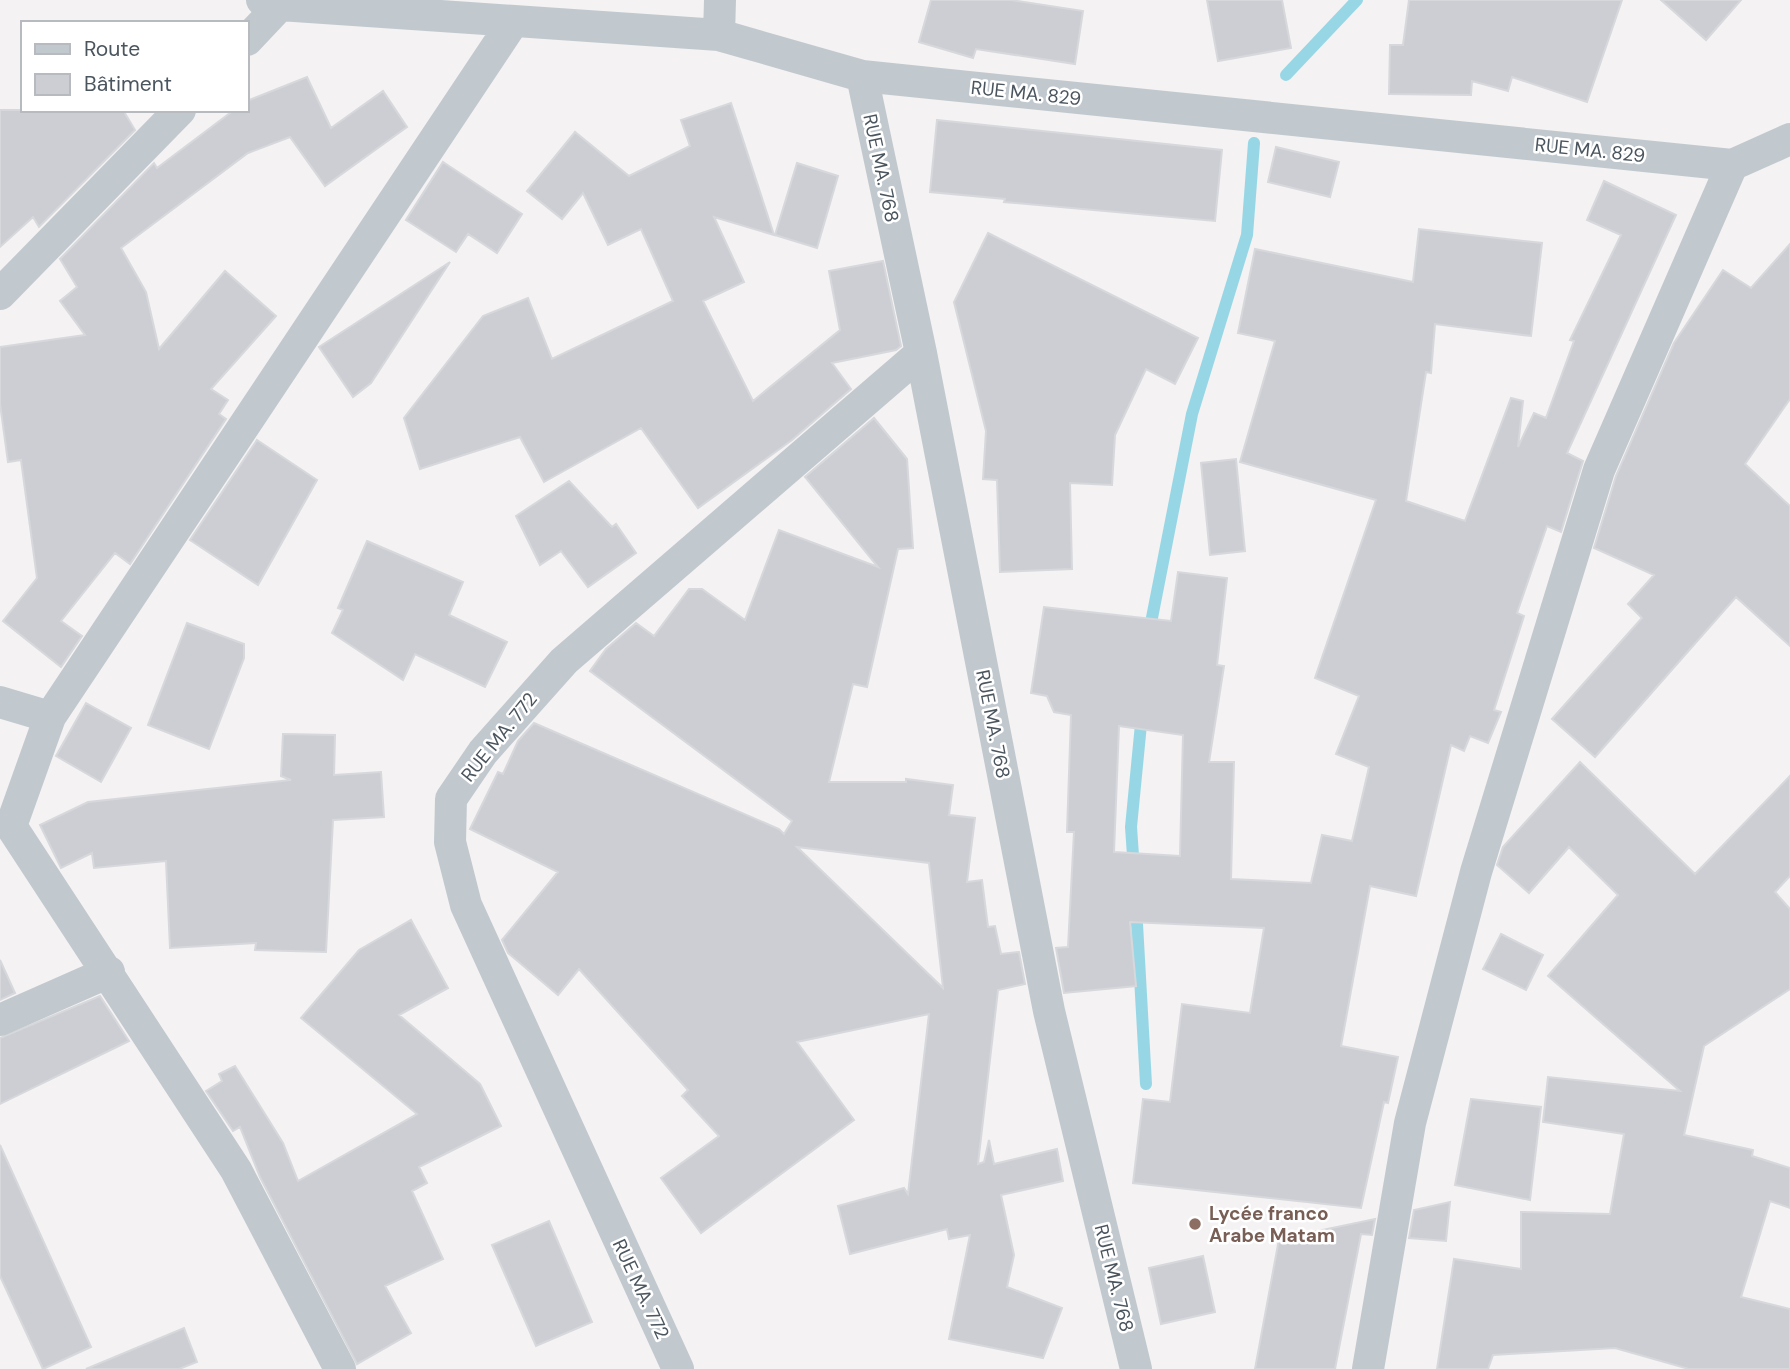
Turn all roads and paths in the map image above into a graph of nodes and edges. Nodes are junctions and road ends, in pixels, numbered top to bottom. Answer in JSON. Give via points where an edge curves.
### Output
{"nodes":[{"id":1,"x":720,"y":0,"type":"edge"},
{"id":2,"x":271,"y":3,"type":"edge"},
{"id":3,"x":513,"y":22,"type":"junction"},
{"id":4,"x":719,"y":36,"type":"junction"},
{"id":5,"x":248,"y":38,"type":"edge"},
{"id":6,"x":862,"y":76,"type":"junction"},
{"id":7,"x":178,"y":112,"type":"edge"},
{"id":8,"x":1790,"y":139,"type":"edge"},
{"id":9,"x":1732,"y":165,"type":"junction"},
{"id":10,"x":0,"y":294,"type":"edge"},
{"id":11,"x":921,"y":353,"type":"junction"},
{"id":12,"x":0,"y":702,"type":"edge"},
{"id":13,"x":50,"y":717,"type":"junction"},
{"id":14,"x":109,"y":972,"type":"junction"},
{"id":15,"x":0,"y":1020,"type":"edge"},
{"id":16,"x":340,"y":1369,"type":"edge"},
{"id":17,"x":678,"y":1369,"type":"edge"},
{"id":18,"x":1136,"y":1369,"type":"edge"},
{"id":19,"x":1368,"y":1369,"type":"edge"}],
"edges":[{"from":1,"to":4,"type":"street"},
{"from":2,"to":3,"type":"street","name":"RUE MA. 829"},
{"from":2,"to":5,"type":"street"},
{"from":3,"to":4,"type":"street","name":"RUE MA. 829"},
{"from":3,"to":13,"type":"street"},
{"from":4,"to":6,"type":"street","name":"RUE MA. 829"},
{"from":6,"to":9,"type":"street","name":"RUE MA. 829"},
{"from":6,"to":11,"type":"street","name":"RUE MA. 768"},
{"from":7,"to":10,"type":"street"},
{"from":8,"to":9,"type":"street","name":"RUE MA. 829"},
{"from":9,"to":19,"type":"street","via":[[1599,470],[1476,872],[1410,1124]]},
{"from":11,"to":17,"type":"street","name":"RUE MA. 772","via":[[565,661],[483,751],[451,799],[450,842],[466,905]]},
{"from":11,"to":18,"type":"street","name":"RUE MA. 768","via":[[1049,1012]]},
{"from":12,"to":13,"type":"street"},
{"from":13,"to":14,"type":"street","via":[[11,827]]},
{"from":14,"to":15,"type":"street"},
{"from":14,"to":16,"type":"street","via":[[236,1170]]}]}
